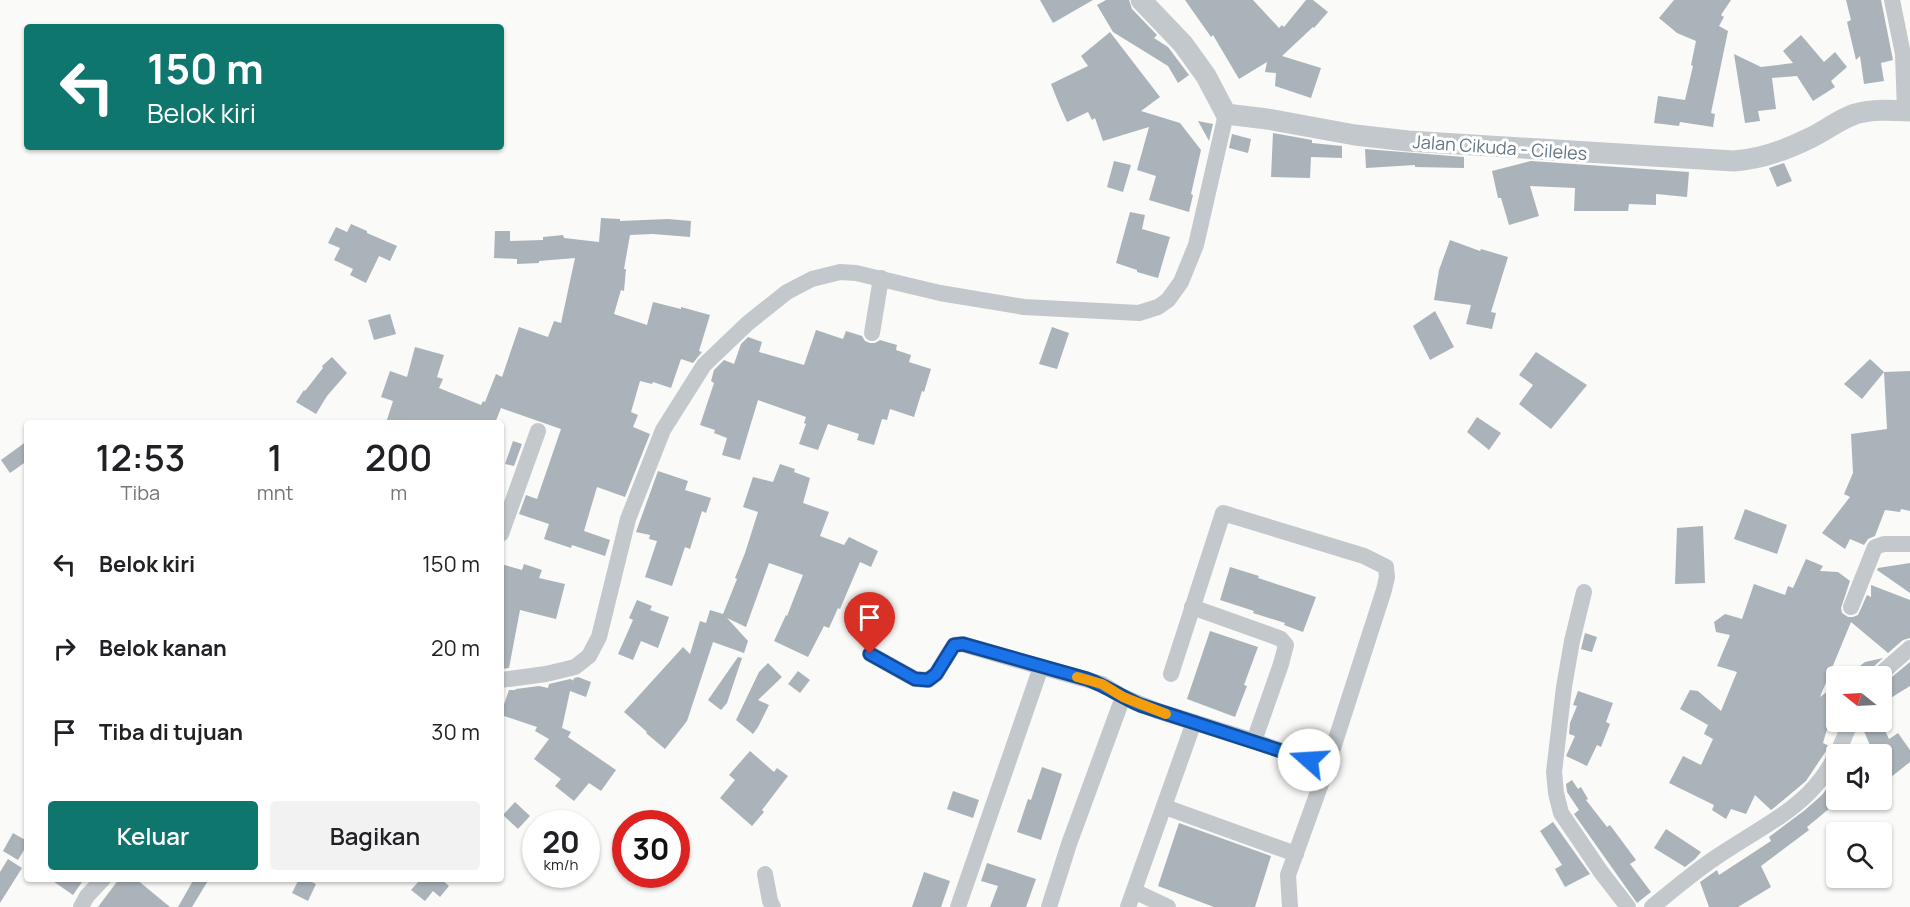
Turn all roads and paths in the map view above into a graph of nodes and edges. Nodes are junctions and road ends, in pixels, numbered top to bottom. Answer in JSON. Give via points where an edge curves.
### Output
{"nodes":[{"id":1,"x":1140,"y":0,"type":"edge"},
{"id":2,"x":1892,"y":0,"type":"edge"},
{"id":3,"x":1907,"y":111,"type":"edge"},
{"id":4,"x":1226,"y":114,"type":"junction"},
{"id":5,"x":881,"y":278,"type":"junction"},
{"id":6,"x":872,"y":333,"type":"dead end"},
{"id":7,"x":538,"y":431,"type":"dead end"},
{"id":8,"x":504,"y":526,"type":"edge"},
{"id":9,"x":1910,"y":544,"type":"edge"},
{"id":10,"x":1584,"y":592,"type":"dead end"},
{"id":11,"x":1192,"y":607,"type":"junction"},
{"id":12,"x":1851,"y":607,"type":"dead end"},
{"id":13,"x":1910,"y":648,"type":"edge"},
{"id":14,"x":870,"y":654,"type":"dead end"},
{"id":15,"x":1889,"y":666,"type":"edge"},
{"id":16,"x":1041,"y":667,"type":"junction"},
{"id":17,"x":1171,"y":674,"type":"dead end"},
{"id":18,"x":504,"y":681,"type":"edge"},
{"id":19,"x":1123,"y":697,"type":"junction"},
{"id":20,"x":1194,"y":722,"type":"junction"},
{"id":21,"x":1846,"y":732,"type":"edge"},
{"id":22,"x":1254,"y":741,"type":"junction"},
{"id":23,"x":1327,"y":767,"type":"junction"},
{"id":24,"x":1165,"y":807,"type":"junction"},
{"id":25,"x":1296,"y":854,"type":"junction"},
{"id":26,"x":765,"y":874,"type":"dead end"},
{"id":27,"x":100,"y":882,"type":"edge"},
{"id":28,"x":1131,"y":899,"type":"edge"},
{"id":29,"x":81,"y":907,"type":"edge"},
{"id":30,"x":773,"y":907,"type":"edge"},
{"id":31,"x":958,"y":907,"type":"edge"},
{"id":32,"x":1049,"y":907,"type":"edge"},
{"id":33,"x":1168,"y":907,"type":"edge"},
{"id":34,"x":1290,"y":907,"type":"edge"},
{"id":35,"x":1628,"y":907,"type":"edge"},
{"id":36,"x":1652,"y":907,"type":"edge"}],
"edges":[{"from":1,"to":4,"type":"street","via":[[1183,44]]},
{"from":2,"to":3,"type":"street","via":[[1903,54]]},
{"from":3,"to":4,"type":"street","name":"Jalan Cikuda - Cileles","via":[[1854,115],[1788,148],[1734,161],[1408,141]]},
{"from":4,"to":5,"type":"street","via":[[1196,246],[1181,282],[1158,307],[1139,313],[1024,307]]},
{"from":5,"to":6,"type":"street"},
{"from":5,"to":18,"type":"street","via":[[840,272],[812,279],[787,292],[748,323],[704,365],[663,430],[627,519],[599,637],[589,656],[575,667]]},
{"from":7,"to":8,"type":"street"},
{"from":9,"to":12,"type":"street","via":[[1875,547]]},
{"from":10,"to":35,"type":"street","via":[[1564,687],[1554,772],[1556,793],[1561,813]]},
{"from":11,"to":17,"type":"street"},
{"from":11,"to":22,"type":"street","via":[[1281,639],[1286,645]]},
{"from":11,"to":23,"type":"street","via":[[1223,513],[1364,556],[1386,567],[1384,590]]},
{"from":13,"to":15,"type":"street"},
{"from":14,"to":16,"type":"street","via":[[915,679],[928,680],[954,645],[963,644]]},
{"from":16,"to":19,"type":"street","via":[[1102,684]]},
{"from":16,"to":31,"type":"street"},
{"from":19,"to":20,"type":"street"},
{"from":19,"to":32,"type":"street"},
{"from":20,"to":22,"type":"street"},
{"from":20,"to":24,"type":"street"},
{"from":21,"to":36,"type":"street","via":[[1832,764],[1797,805],[1716,857]]},
{"from":22,"to":23,"type":"street"},
{"from":23,"to":25,"type":"street"},
{"from":24,"to":25,"type":"street"},
{"from":24,"to":28,"type":"street"},
{"from":25,"to":34,"type":"street","via":[[1288,875]]},
{"from":26,"to":30,"type":"street"},
{"from":27,"to":29,"type":"street"},
{"from":28,"to":33,"type":"street"}]}
